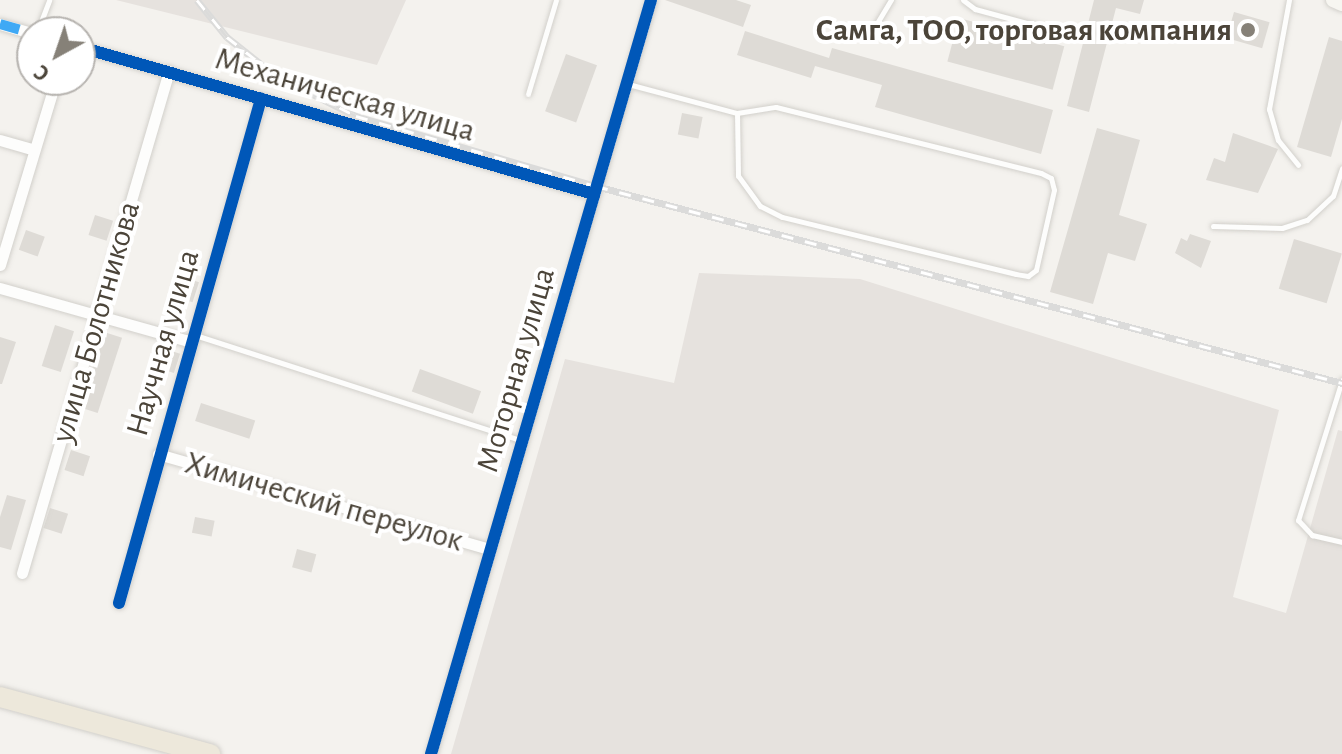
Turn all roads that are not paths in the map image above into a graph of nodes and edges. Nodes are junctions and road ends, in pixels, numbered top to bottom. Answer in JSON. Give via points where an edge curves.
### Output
{"nodes":[{"id":1,"x":556,"y":0,"type":"edge"},
{"id":2,"x":651,"y":0,"type":"edge"},
{"id":3,"x":891,"y":0,"type":"edge"},
{"id":4,"x":963,"y":0,"type":"edge"},
{"id":5,"x":1289,"y":0,"type":"edge"},
{"id":6,"x":1333,"y":0,"type":"edge"},
{"id":7,"x":1342,"y":4,"type":"edge"},
{"id":8,"x":874,"y":28,"type":"dead end"},
{"id":9,"x":1056,"y":31,"type":"dead end"},
{"id":10,"x":96,"y":51,"type":"edge"},
{"id":11,"x":169,"y":71,"type":"junction"},
{"id":12,"x":627,"y":84,"type":"junction"},
{"id":13,"x":528,"y":94,"type":"dead end"},
{"id":14,"x":51,"y":96,"type":"edge"},
{"id":15,"x":261,"y":99,"type":"junction"},
{"id":16,"x":737,"y":113,"type":"junction"},
{"id":17,"x":0,"y":140,"type":"edge"},
{"id":18,"x":34,"y":150,"type":"junction"},
{"id":19,"x":1298,"y":165,"type":"dead end"},
{"id":20,"x":1342,"y":168,"type":"edge"},
{"id":21,"x":594,"y":194,"type":"junction"},
{"id":22,"x":1213,"y":226,"type":"dead end"},
{"id":23,"x":0,"y":265,"type":"edge"},
{"id":24,"x":0,"y":288,"type":"edge"},
{"id":25,"x":98,"y":314,"type":"junction"},
{"id":26,"x":193,"y":338,"type":"junction"},
{"id":27,"x":1342,"y":380,"type":"edge"},
{"id":28,"x":522,"y":440,"type":"junction"},
{"id":29,"x":158,"y":454,"type":"junction"},
{"id":30,"x":1342,"y":542,"type":"edge"},
{"id":31,"x":490,"y":549,"type":"junction"},
{"id":32,"x":22,"y":573,"type":"dead end"},
{"id":33,"x":119,"y":603,"type":"dead end"},
{"id":34,"x":0,"y":697,"type":"edge"},
{"id":35,"x":210,"y":754,"type":"edge"},
{"id":36,"x":431,"y":754,"type":"edge"}],
"edges":[{"from":1,"to":13,"type":"lane"},
{"from":2,"to":12,"type":"street","name":"Моторная улица"},
{"from":3,"to":8,"type":"lane"},
{"from":4,"to":9,"type":"lane","via":[[975,9]]},
{"from":5,"to":19,"type":"lane","via":[[1269,109],[1278,140]]},
{"from":6,"to":7,"type":"street"},
{"from":10,"to":11,"type":"street","name":"Механическая улица"},
{"from":11,"to":15,"type":"street","name":"Механическая улица"},
{"from":11,"to":25,"type":"street","name":"улица Болотникова"},
{"from":12,"to":16,"type":"lane"},
{"from":12,"to":21,"type":"street","name":"Моторная улица"},
{"from":14,"to":18,"type":"street"},
{"from":15,"to":21,"type":"street","name":"Механическая улица"},
{"from":15,"to":26,"type":"street","name":"Научная улица"},
{"from":16,"to":16,"type":"lane","via":[[776,107],[1041,173],[1054,190],[1036,270],[1028,276],[1016,274],[782,217],[760,206],[738,176]]},
{"from":17,"to":18,"type":"street"},
{"from":18,"to":23,"type":"street"},
{"from":20,"to":22,"type":"lane","via":[[1333,196],[1307,220],[1282,228]]},
{"from":21,"to":28,"type":"street","name":"Моторная улица"},
{"from":24,"to":25,"type":"street"},
{"from":25,"to":26,"type":"street"},
{"from":25,"to":32,"type":"street","name":"улица Болотникова"},
{"from":26,"to":28,"type":"lane"},
{"from":26,"to":29,"type":"street","name":"Научная улица"},
{"from":27,"to":30,"type":"lane","via":[[1298,520],[1312,535]]},
{"from":28,"to":31,"type":"street","name":"Моторная улица"},
{"from":29,"to":31,"type":"street","name":"Химический переулок"},
{"from":29,"to":33,"type":"street","name":"Научная улица"},
{"from":31,"to":36,"type":"street","name":"Моторная улица"},
{"from":34,"to":35,"type":"highway"}]}
